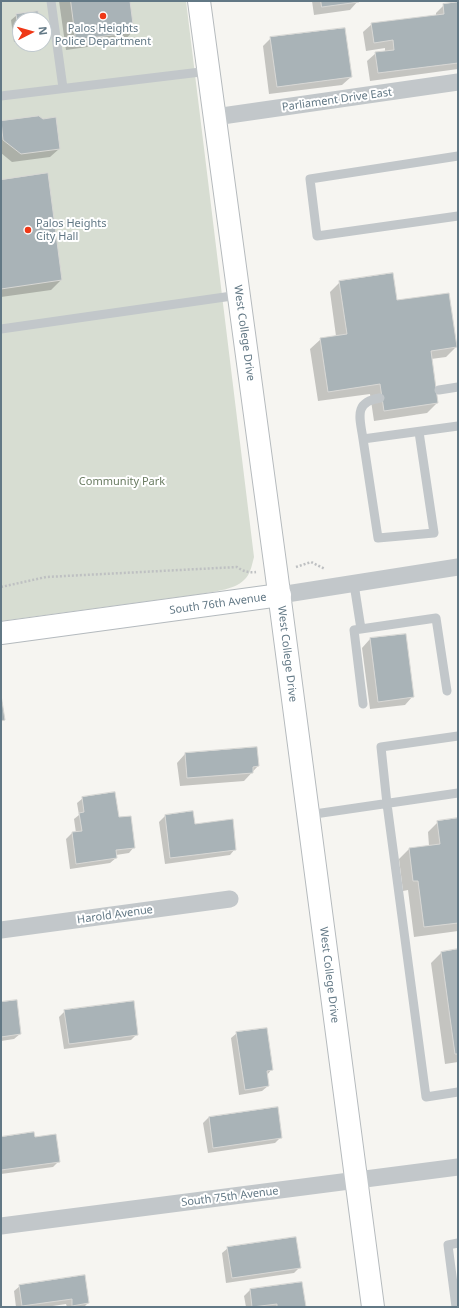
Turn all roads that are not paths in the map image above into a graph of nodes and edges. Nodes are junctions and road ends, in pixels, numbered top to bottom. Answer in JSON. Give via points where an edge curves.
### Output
{"nodes":[{"id":1,"x":51,"y":1,"type":"edge"},
{"id":2,"x":199,"y":1,"type":"edge"},
{"id":3,"x":208,"y":71,"type":"junction"},
{"id":4,"x":458,"y":82,"type":"edge"},
{"id":5,"x":63,"y":88,"type":"junction"},
{"id":6,"x":1,"y":96,"type":"edge"},
{"id":7,"x":215,"y":117,"type":"junction"},
{"id":8,"x":458,"y":156,"type":"edge"},
{"id":9,"x":458,"y":216,"type":"edge"},
{"id":10,"x":239,"y":295,"type":"junction"},
{"id":11,"x":1,"y":329,"type":"edge"},
{"id":12,"x":458,"y":387,"type":"edge"},
{"id":13,"x":439,"y":390,"type":"dead end"},
{"id":14,"x":380,"y":398,"type":"dead end"},
{"id":15,"x":458,"y":426,"type":"edge"},
{"id":16,"x":419,"y":432,"type":"junction"},
{"id":17,"x":363,"y":439,"type":"junction"},
{"id":18,"x":458,"y":567,"type":"edge"},
{"id":19,"x":354,"y":584,"type":"junction"},
{"id":20,"x":280,"y":596,"type":"junction"},
{"id":21,"x":361,"y":629,"type":"junction"},
{"id":22,"x":1,"y":633,"type":"edge"},
{"id":23,"x":447,"y":691,"type":"dead end"},
{"id":24,"x":363,"y":704,"type":"dead end"},
{"id":25,"x":458,"y":736,"type":"edge"},
{"id":26,"x":458,"y":794,"type":"edge"},
{"id":27,"x":386,"y":804,"type":"junction"},
{"id":28,"x":308,"y":815,"type":"junction"},
{"id":29,"x":230,"y":899,"type":"dead end"},
{"id":30,"x":1,"y":930,"type":"edge"},
{"id":31,"x":458,"y":1092,"type":"edge"},
{"id":32,"x":458,"y":1167,"type":"edge"},
{"id":33,"x":356,"y":1181,"type":"junction"},
{"id":34,"x":1,"y":1226,"type":"edge"},
{"id":35,"x":458,"y":1243,"type":"edge"},
{"id":36,"x":456,"y":1303,"type":"edge"},
{"id":37,"x":373,"y":1307,"type":"edge"}],
"edges":[{"from":1,"to":5,"type":"lane"},
{"from":2,"to":3,"type":"main road","name":"West College Drive"},
{"from":3,"to":5,"type":"lane"},
{"from":3,"to":7,"type":"main road","name":"West College Drive"},
{"from":4,"to":7,"type":"street","name":"Parliament Drive East"},
{"from":5,"to":6,"type":"lane"},
{"from":7,"to":10,"type":"main road","name":"West College Drive"},
{"from":8,"to":9,"type":"lane","via":[[310,179],[317,236]]},
{"from":10,"to":11,"type":"lane"},
{"from":10,"to":20,"type":"main road","name":"West College Drive"},
{"from":12,"to":13,"type":"lane"},
{"from":14,"to":17,"type":"lane","via":[[365,403],[360,410]]},
{"from":15,"to":16,"type":"lane"},
{"from":16,"to":17,"type":"lane"},
{"from":16,"to":17,"type":"lane","via":[[434,533],[378,538]]},
{"from":18,"to":19,"type":"street","name":"South 76th Avenue"},
{"from":19,"to":20,"type":"street","name":"South 76th Avenue"},
{"from":19,"to":21,"type":"lane"},
{"from":20,"to":22,"type":"main road","name":"South 76th Avenue"},
{"from":20,"to":28,"type":"main road","name":"West College Drive"},
{"from":21,"to":23,"type":"lane","via":[[436,618]]},
{"from":21,"to":24,"type":"lane","via":[[354,630]]},
{"from":25,"to":27,"type":"lane","via":[[381,747]]},
{"from":26,"to":27,"type":"lane"},
{"from":27,"to":28,"type":"lane"},
{"from":27,"to":31,"type":"lane","via":[[426,1097]]},
{"from":28,"to":33,"type":"main road","name":"West College Drive"},
{"from":29,"to":30,"type":"street","name":"Harold Avenue"},
{"from":32,"to":33,"type":"street","name":"South 75th Avenue"},
{"from":33,"to":34,"type":"street","name":"South 75th Avenue"},
{"from":33,"to":37,"type":"main road","name":"West College Drive"},
{"from":35,"to":36,"type":"lane","via":[[448,1245]]}]}
